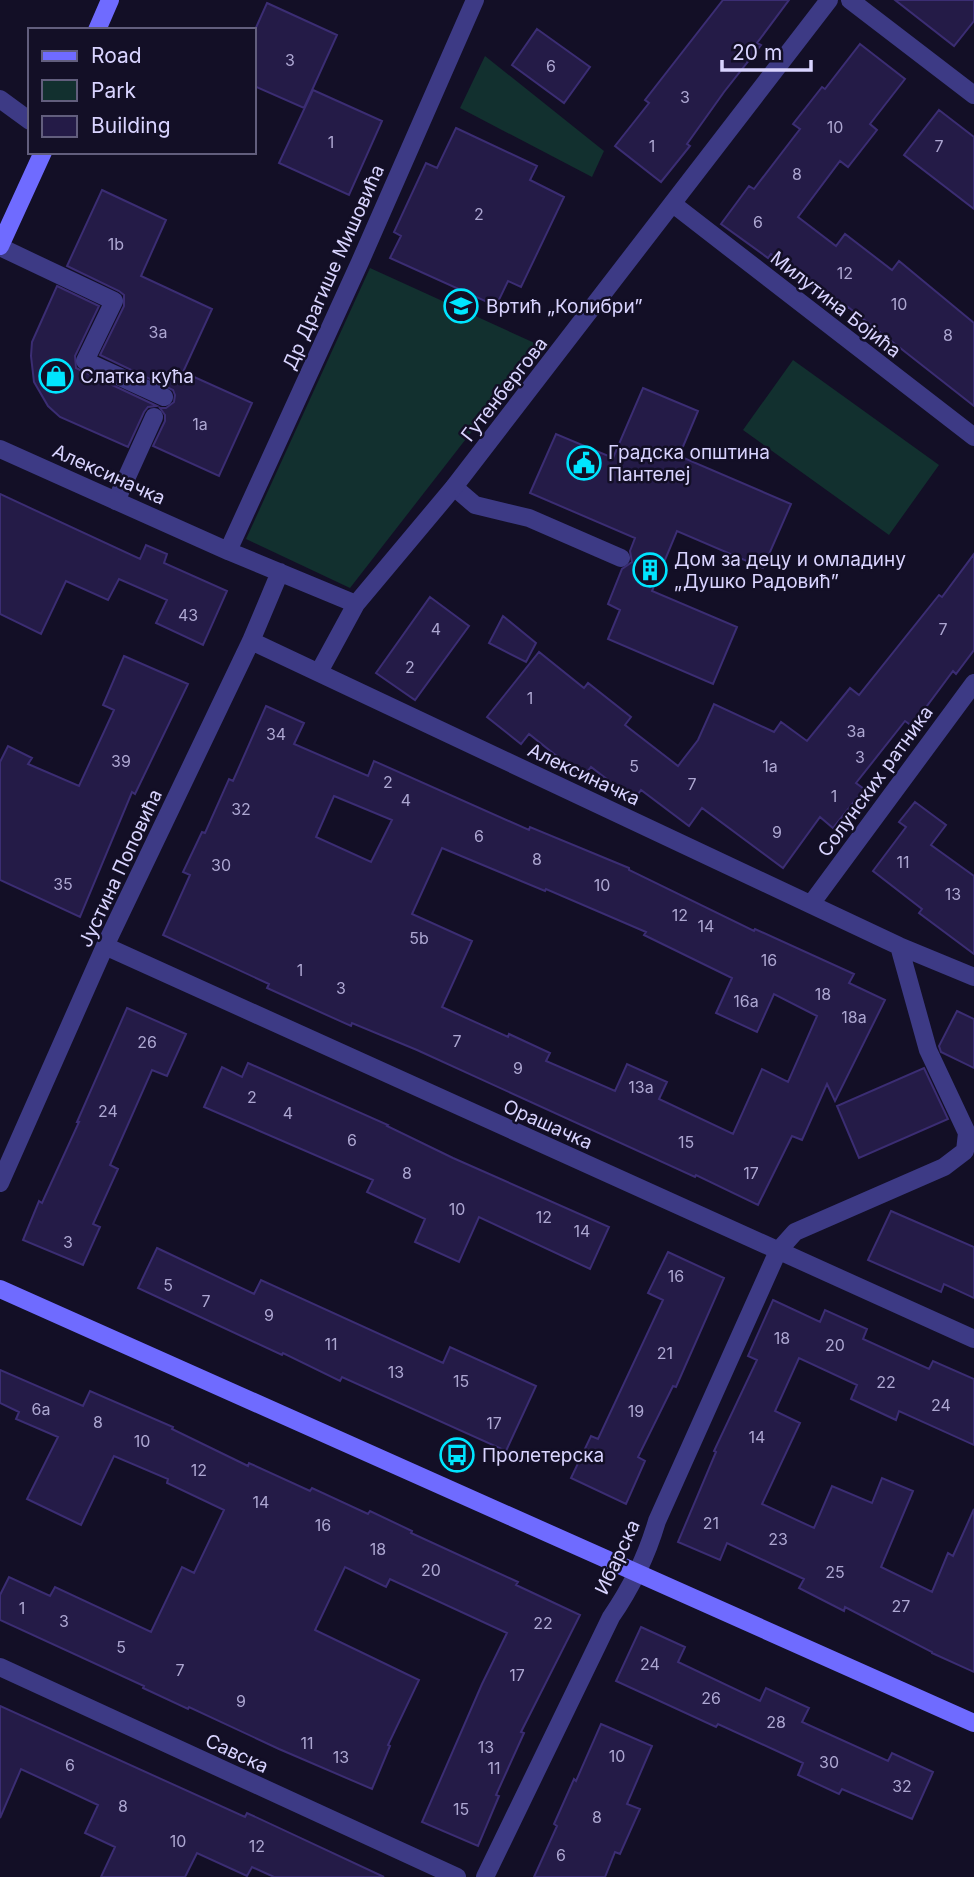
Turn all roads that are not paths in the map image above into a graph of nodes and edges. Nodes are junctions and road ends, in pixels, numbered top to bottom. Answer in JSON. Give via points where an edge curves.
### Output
{"nodes":[{"id":1,"x":110,"y":0,"type":"edge"},
{"id":2,"x":475,"y":0,"type":"edge"},
{"id":3,"x":829,"y":0,"type":"edge"},
{"id":4,"x":850,"y":0,"type":"edge"},
{"id":5,"x":98,"y":28,"type":"edge"},
{"id":6,"x":974,"y":94,"type":"edge"},
{"id":7,"x":0,"y":99,"type":"edge"},
{"id":8,"x":28,"y":120,"type":"edge"},
{"id":9,"x":42,"y":154,"type":"edge"},
{"id":10,"x":673,"y":204,"type":"junction"},
{"id":11,"x":0,"y":246,"type":"edge"},
{"id":12,"x":164,"y":397,"type":"dead end"},
{"id":13,"x":154,"y":417,"type":"dead end"},
{"id":14,"x":974,"y":437,"type":"edge"},
{"id":15,"x":0,"y":449,"type":"edge"},
{"id":16,"x":454,"y":487,"type":"junction"},
{"id":17,"x":116,"y":501,"type":"junction"},
{"id":18,"x":228,"y":551,"type":"junction"},
{"id":19,"x":621,"y":558,"type":"dead end"},
{"id":20,"x":281,"y":572,"type":"junction"},
{"id":21,"x":356,"y":604,"type":"junction"},
{"id":22,"x":251,"y":641,"type":"junction"},
{"id":23,"x":319,"y":673,"type":"junction"},
{"id":24,"x":974,"y":683,"type":"edge"},
{"id":25,"x":811,"y":904,"type":"junction"},
{"id":26,"x":106,"y":946,"type":"junction"},
{"id":27,"x":899,"y":946,"type":"junction"},
{"id":28,"x":974,"y":977,"type":"edge"},
{"id":29,"x":0,"y":1183,"type":"edge"},
{"id":30,"x":778,"y":1251,"type":"junction"},
{"id":31,"x":0,"y":1289,"type":"edge"},
{"id":32,"x":974,"y":1339,"type":"edge"},
{"id":33,"x":635,"y":1573,"type":"junction"},
{"id":34,"x":0,"y":1667,"type":"edge"},
{"id":35,"x":974,"y":1723,"type":"edge"},
{"id":36,"x":457,"y":1877,"type":"edge"},
{"id":37,"x":485,"y":1877,"type":"edge"}],
"edges":[{"from":1,"to":5,"type":"street"},
{"from":2,"to":18,"type":"street","name":"Др Драгише Мишовића"},
{"from":3,"to":10,"type":"street","name":"Гутенбергова"},
{"from":4,"to":6,"type":"street"},
{"from":7,"to":8,"type":"street"},
{"from":9,"to":11,"type":"street"},
{"from":10,"to":14,"type":"street","name":"Милутина Бојића"},
{"from":10,"to":16,"type":"street","name":"Гутенбергова"},
{"from":11,"to":12,"type":"street","via":[[114,301],[85,361]]},
{"from":13,"to":17,"type":"street"},
{"from":15,"to":17,"type":"street","name":"Алексиначка"},
{"from":16,"to":19,"type":"street","via":[[475,505],[529,518]]},
{"from":16,"to":21,"type":"street","name":"Гутенбергова"},
{"from":17,"to":18,"type":"street","name":"Алексиначка"},
{"from":18,"to":20,"type":"street","name":"Алексиначка"},
{"from":20,"to":21,"type":"street","name":"Алексиначка"},
{"from":20,"to":22,"type":"street","name":"Јустина Поповића"},
{"from":21,"to":23,"type":"street","name":"Гутенбергова"},
{"from":22,"to":23,"type":"street","name":"Алексиначка"},
{"from":22,"to":26,"type":"street","name":"Јустина Поповића"},
{"from":23,"to":25,"type":"street","name":"Алексиначка"},
{"from":24,"to":25,"type":"street","name":"Солунских ратника"},
{"from":25,"to":27,"type":"street","name":"Алексиначка"},
{"from":26,"to":29,"type":"street","name":"Јустина Поповића"},
{"from":26,"to":30,"type":"street","name":"Орашачка"},
{"from":27,"to":28,"type":"street","name":"Алексиначка"},
{"from":27,"to":30,"type":"street","via":[[928,1050],[967,1132],[965,1151],[944,1167],[795,1232]]},
{"from":30,"to":32,"type":"street","name":"Орашачка"},
{"from":30,"to":33,"type":"street","name":"Ибарска"},
{"from":31,"to":33,"type":"street"},
{"from":33,"to":35,"type":"street"},
{"from":33,"to":37,"type":"street","name":"Ибарска"},
{"from":34,"to":36,"type":"street","name":"Савска"}]}
